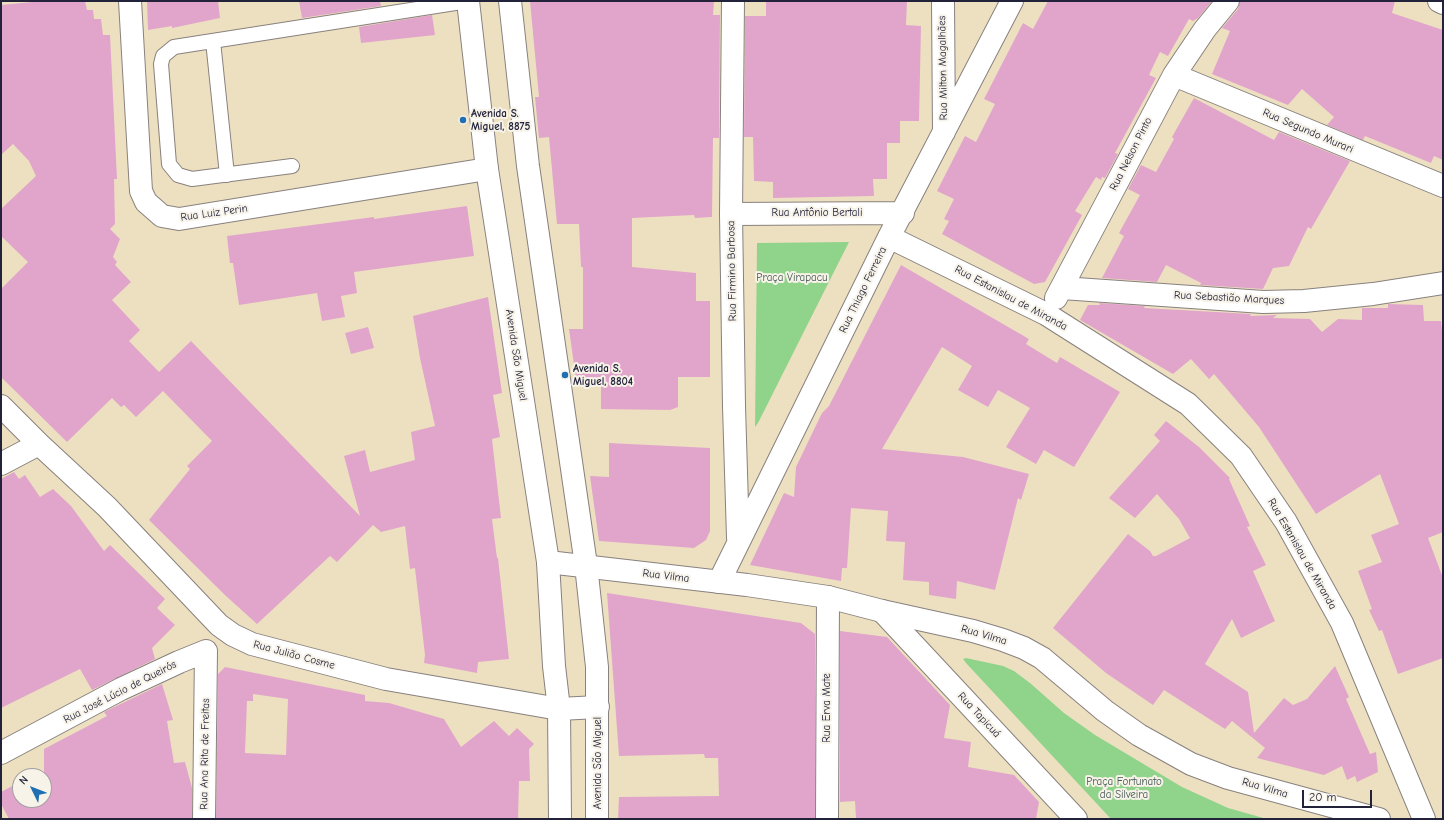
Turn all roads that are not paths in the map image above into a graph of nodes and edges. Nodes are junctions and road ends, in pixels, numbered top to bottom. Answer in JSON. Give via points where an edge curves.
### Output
{"nodes":[{"id":1,"x":130,"y":1,"type":"edge"},
{"id":2,"x":468,"y":1,"type":"edge"},
{"id":3,"x":510,"y":1,"type":"edge"},
{"id":4,"x":733,"y":1,"type":"edge"},
{"id":5,"x":942,"y":1,"type":"edge"},
{"id":6,"x":1012,"y":1,"type":"edge"},
{"id":7,"x":1228,"y":1,"type":"edge"},
{"id":8,"x":1439,"y":1,"type":"edge"},
{"id":9,"x":1443,"y":3,"type":"edge"},
{"id":10,"x":213,"y":41,"type":"junction"},
{"id":11,"x":1174,"y":75,"type":"junction"},
{"id":12,"x":944,"y":134,"type":"junction"},
{"id":13,"x":292,"y":166,"type":"dead end"},
{"id":14,"x":487,"y":169,"type":"junction"},
{"id":15,"x":227,"y":175,"type":"junction"},
{"id":16,"x":1443,"y":186,"type":"edge"},
{"id":17,"x":903,"y":213,"type":"junction"},
{"id":18,"x":731,"y":214,"type":"junction"},
{"id":19,"x":889,"y":237,"type":"junction"},
{"id":20,"x":1443,"y":283,"type":"edge"},
{"id":21,"x":1062,"y":288,"type":"junction"},
{"id":22,"x":1046,"y":314,"type":"junction"},
{"id":23,"x":1,"y":406,"type":"edge"},
{"id":24,"x":39,"y":444,"type":"junction"},
{"id":25,"x":1,"y":464,"type":"edge"},
{"id":26,"x":738,"y":541,"type":"junction"},
{"id":27,"x":548,"y":562,"type":"junction"},
{"id":28,"x":586,"y":565,"type":"junction"},
{"id":29,"x":719,"y":582,"type":"junction"},
{"id":30,"x":828,"y":597,"type":"junction"},
{"id":31,"x":882,"y":612,"type":"junction"},
{"id":32,"x":233,"y":635,"type":"junction"},
{"id":33,"x":206,"y":651,"type":"junction"},
{"id":34,"x":598,"y":707,"type":"junction"},
{"id":35,"x":559,"y":709,"type":"junction"},
{"id":36,"x":1,"y":753,"type":"edge"},
{"id":37,"x":204,"y":819,"type":"edge"},
{"id":38,"x":560,"y":819,"type":"edge"},
{"id":39,"x":597,"y":819,"type":"edge"},
{"id":40,"x":827,"y":819,"type":"edge"},
{"id":41,"x":1076,"y":819,"type":"edge"},
{"id":42,"x":1379,"y":819,"type":"edge"},
{"id":43,"x":1424,"y":819,"type":"edge"}],
"edges":[{"from":1,"to":14,"type":"street","name":"Rua Luiz Perin","via":[[142,191],[146,202],[162,216],[179,219]]},
{"from":2,"to":10,"type":"lane"},
{"from":2,"to":14,"type":"street","name":"Avenida São Miguel"},
{"from":3,"to":28,"type":"street","name":"Avenida São Miguel","via":[[528,166]]},
{"from":4,"to":18,"type":"street","name":"Rua Firmino Barbosa"},
{"from":5,"to":12,"type":"street","name":"Rua Milton Magalhães"},
{"from":6,"to":12,"type":"street","name":"Rua Thiago Ferreira"},
{"from":7,"to":11,"type":"street","name":"Rua Nelson Pinto","via":[[1205,29]]},
{"from":8,"to":9,"type":"street"},
{"from":10,"to":15,"type":"lane"},
{"from":10,"to":15,"type":"lane","via":[[174,47],[163,56],[161,64],[169,164],[172,170],[185,178]]},
{"from":11,"to":16,"type":"street","name":"Rua Segundo Murari"},
{"from":11,"to":21,"type":"street","name":"Rua Nelson Pinto"},
{"from":12,"to":17,"type":"street","name":"Rua Thiago Ferreira"},
{"from":13,"to":15,"type":"lane"},
{"from":14,"to":27,"type":"street","name":"Avenida São Miguel"},
{"from":17,"to":18,"type":"street","name":"Rua Antônio Bertali"},
{"from":17,"to":19,"type":"street","name":"Rua Thiago Ferreira"},
{"from":18,"to":26,"type":"street","name":"Rua Firmino Barbosa"},
{"from":19,"to":22,"type":"street","name":"Rua Estanislau de Miranda"},
{"from":19,"to":26,"type":"street","name":"Rua Thiago Ferreira"},
{"from":20,"to":21,"type":"street","name":"Rua Sebastião Marques","via":[[1374,294],[1263,302]]},
{"from":21,"to":22,"type":"street","name":"Rua Nelson Pinto"},
{"from":22,"to":43,"type":"street","name":"Rua Estanislau de Miranda","via":[[1188,404],[1241,456],[1286,522],[1342,624]]},
{"from":23,"to":24,"type":"street","name":"Rua Julião Cosme"},
{"from":24,"to":25,"type":"street"},
{"from":24,"to":32,"type":"street","name":"Rua Julião Cosme","via":[[107,507],[219,625]]},
{"from":26,"to":29,"type":"street","name":"Rua Thiago Ferreira"},
{"from":27,"to":28,"type":"street","name":"Rua Vilma"},
{"from":27,"to":35,"type":"street","name":"Avenida São Miguel"},
{"from":28,"to":29,"type":"street","name":"Rua Vilma"},
{"from":28,"to":34,"type":"street","name":"Avenida São Miguel","via":[[597,667]]},
{"from":29,"to":30,"type":"street","name":"Rua Vilma"},
{"from":30,"to":31,"type":"street","name":"Rua Vilma"},
{"from":30,"to":40,"type":"street","name":"Rua Erva Mate"},
{"from":31,"to":41,"type":"street","name":"Rua Tapicuá"},
{"from":31,"to":42,"type":"street","name":"Rua Vilma","via":[[973,631],[1024,648],[1042,658],[1105,711],[1139,735],[1191,764],[1235,780]]},
{"from":32,"to":33,"type":"street","name":"Rua José Lúcio de Queirós"},
{"from":32,"to":35,"type":"street","name":"Rua Julião Cosme","via":[[252,644],[386,679]]},
{"from":33,"to":36,"type":"street","name":"Rua José Lúcio de Queirós","via":[[121,689]]},
{"from":33,"to":37,"type":"street","name":"Rua Ana Rita de Freitas"},
{"from":34,"to":35,"type":"street","name":"Avenida São Miguel"},
{"from":34,"to":39,"type":"street","name":"Avenida São Miguel"},
{"from":35,"to":38,"type":"street","name":"Avenida São Miguel"}]}
